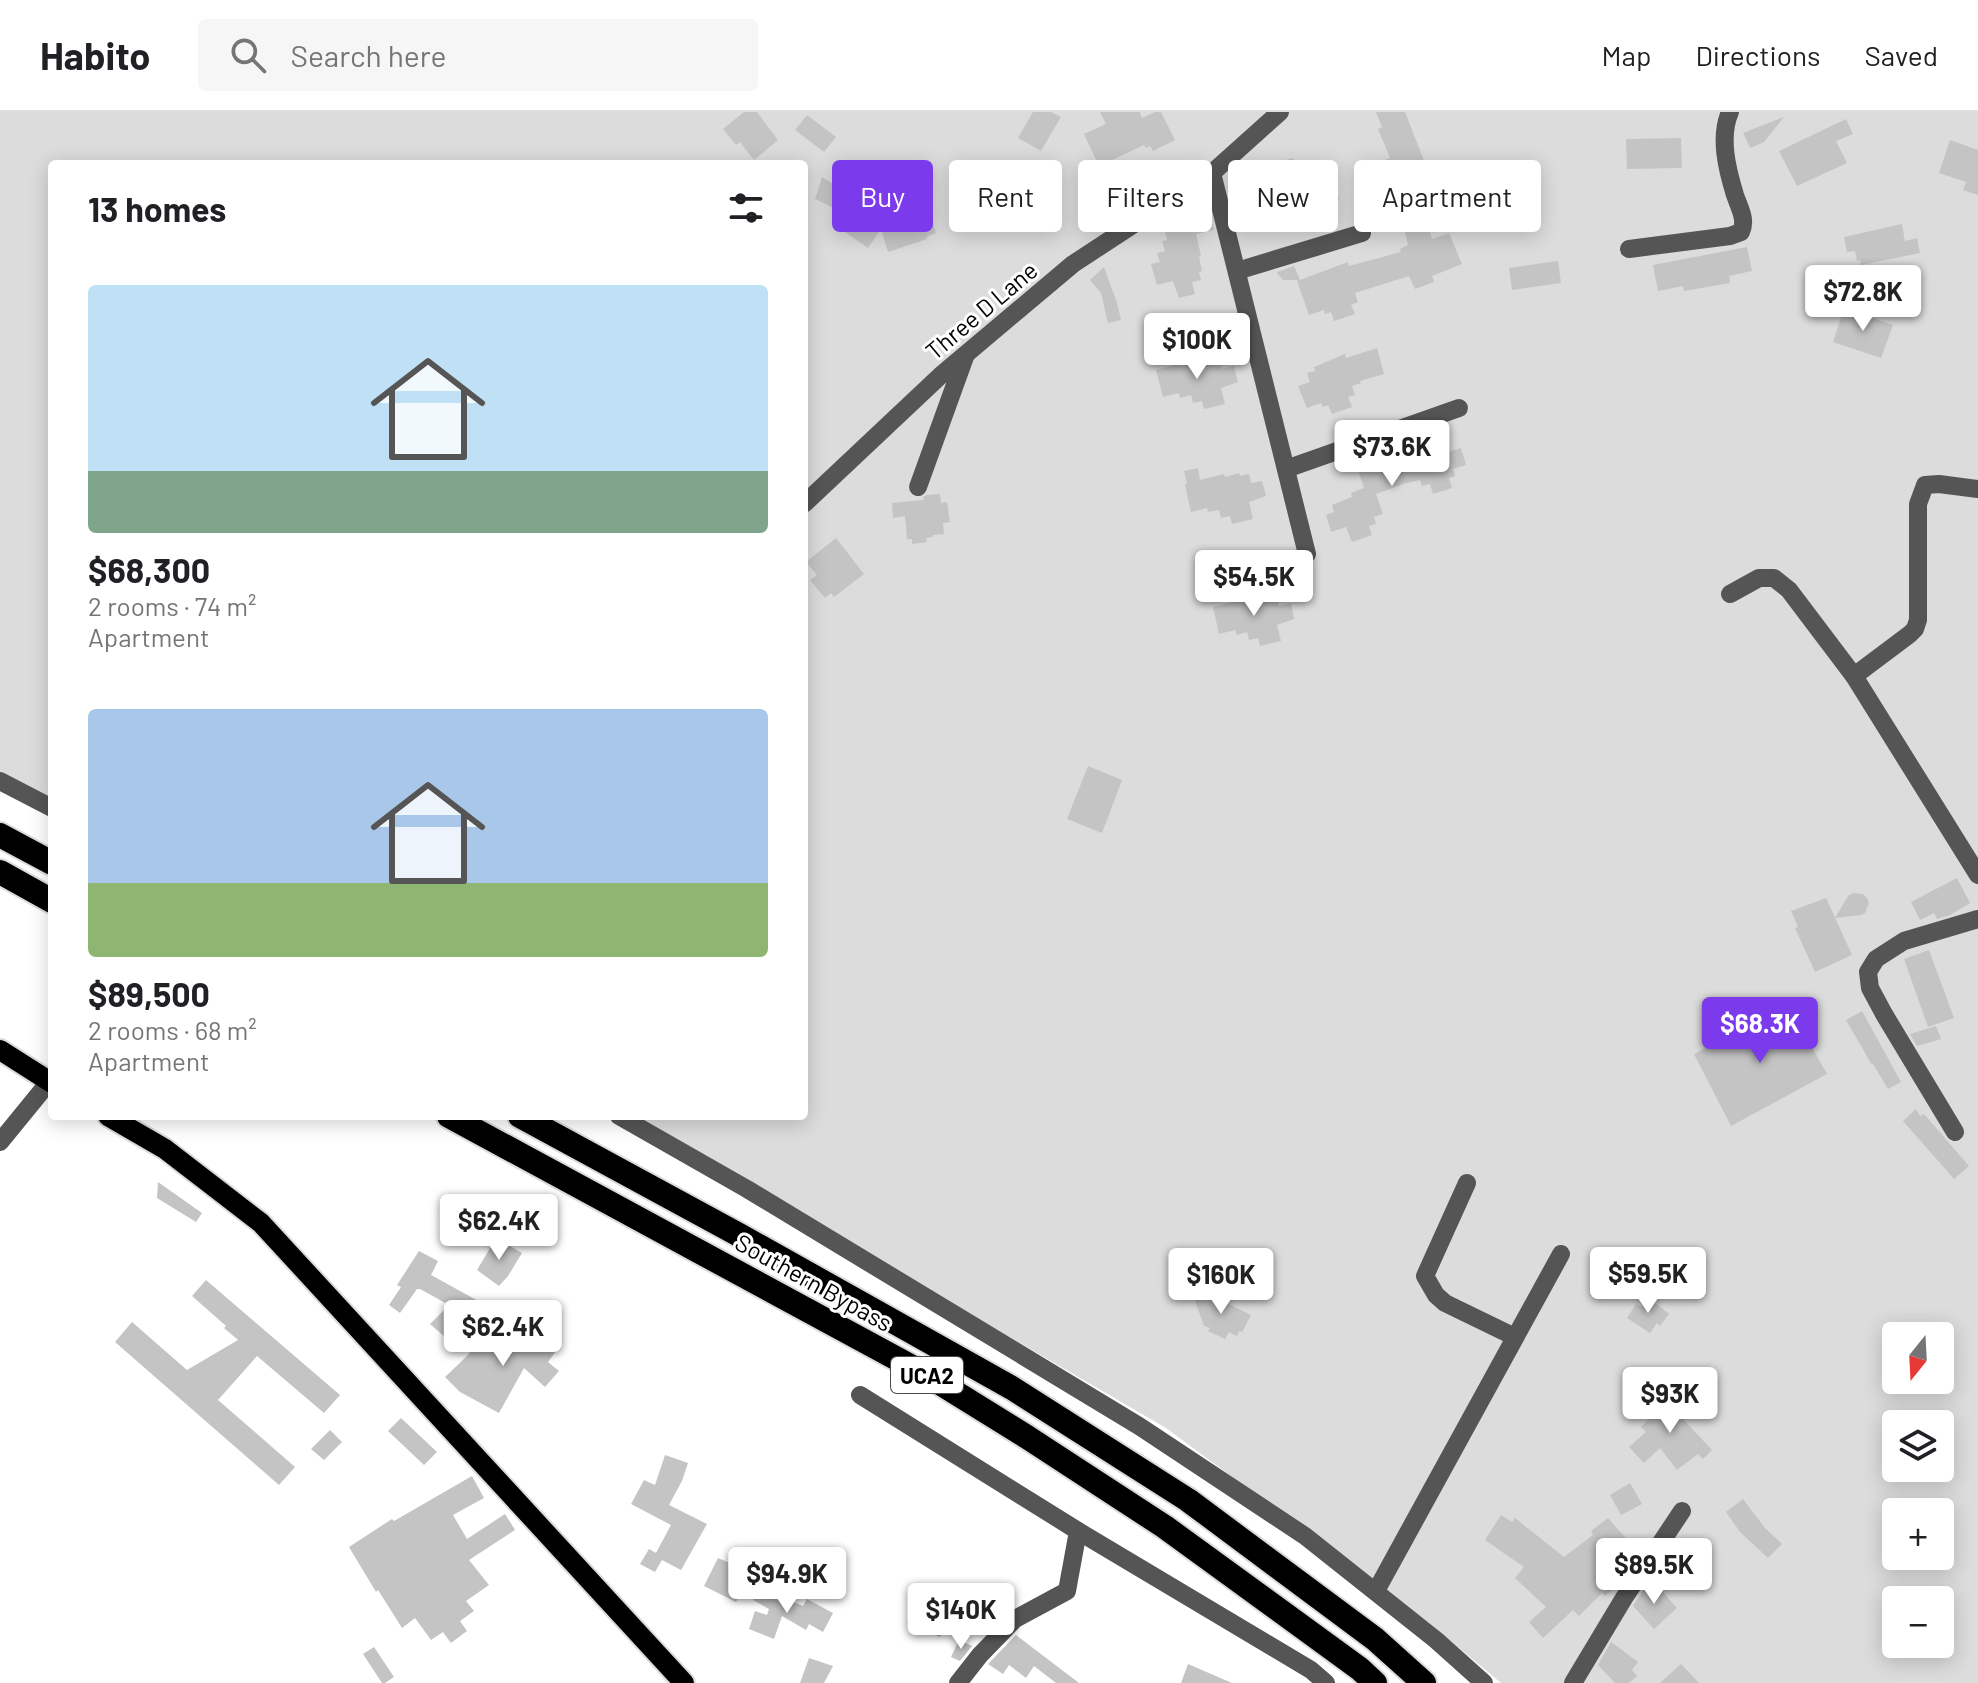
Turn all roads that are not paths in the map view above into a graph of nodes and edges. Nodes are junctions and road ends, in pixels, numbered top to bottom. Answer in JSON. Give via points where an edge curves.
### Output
{"nodes":[{"id":1,"x":1280,"y":112,"type":"edge"},
{"id":2,"x":1730,"y":112,"type":"edge"},
{"id":3,"x":1212,"y":173,"type":"joint"},
{"id":4,"x":1122,"y":232,"type":"edge"},
{"id":5,"x":1362,"y":233,"type":"dead end"},
{"id":6,"x":1629,"y":249,"type":"dead end"},
{"id":7,"x":1237,"y":271,"type":"junction"},
{"id":8,"x":965,"y":354,"type":"junction"},
{"id":9,"x":1459,"y":408,"type":"dead end"},
{"id":10,"x":1286,"y":469,"type":"junction"},
{"id":11,"x":918,"y":487,"type":"dead end"},
{"id":12,"x":1978,"y":489,"type":"edge"},
{"id":13,"x":808,"y":500,"type":"edge"},
{"id":14,"x":1307,"y":554,"type":"dead end"},
{"id":15,"x":1730,"y":594,"type":"dead end"},
{"id":16,"x":1854,"y":676,"type":"junction"},
{"id":17,"x":0,"y":781,"type":"edge"},
{"id":18,"x":48,"y":806,"type":"edge"},
{"id":19,"x":0,"y":835,"type":"edge"},
{"id":20,"x":48,"y":861,"type":"edge"},
{"id":21,"x":0,"y":872,"type":"edge"},
{"id":22,"x":1978,"y":875,"type":"edge"},
{"id":23,"x":48,"y":899,"type":"edge"},
{"id":24,"x":1978,"y":919,"type":"edge"},
{"id":25,"x":0,"y":1050,"type":"edge"},
{"id":26,"x":48,"y":1081,"type":"edge"},
{"id":27,"x":48,"y":1084,"type":"edge"},
{"id":28,"x":115,"y":1120,"type":"edge"},
{"id":29,"x":456,"y":1120,"type":"edge"},
{"id":30,"x":527,"y":1120,"type":"edge"},
{"id":31,"x":626,"y":1120,"type":"edge"},
{"id":32,"x":1955,"y":1132,"type":"dead end"},
{"id":33,"x":0,"y":1142,"type":"edge"},
{"id":34,"x":1467,"y":1183,"type":"dead end"},
{"id":35,"x":1561,"y":1254,"type":"dead end"},
{"id":36,"x":1515,"y":1337,"type":"junction"},
{"id":37,"x":860,"y":1395,"type":"dead end"},
{"id":38,"x":1682,"y":1511,"type":"dead end"},
{"id":39,"x":1078,"y":1531,"type":"junction"},
{"id":40,"x":1376,"y":1591,"type":"junction"},
{"id":41,"x":684,"y":1683,"type":"edge"},
{"id":42,"x":958,"y":1683,"type":"edge"},
{"id":43,"x":1326,"y":1683,"type":"edge"},
{"id":44,"x":1375,"y":1683,"type":"edge"},
{"id":45,"x":1424,"y":1683,"type":"edge"},
{"id":46,"x":1484,"y":1683,"type":"edge"},
{"id":47,"x":1573,"y":1683,"type":"edge"}],
"edges":[{"from":1,"to":3,"type":"street","name":"Three D Lane"},
{"from":2,"to":6,"type":"street","via":[[1724,133],[1743,216],[1741,232]]},
{"from":3,"to":7,"type":"street"},
{"from":4,"to":8,"type":"street","name":"Three D Lane","via":[[1073,264]]},
{"from":5,"to":7,"type":"street"},
{"from":7,"to":10,"type":"street"},
{"from":8,"to":11,"type":"street"},
{"from":8,"to":13,"type":"street","name":"Three D Lane"},
{"from":9,"to":10,"type":"street"},
{"from":10,"to":14,"type":"street"},
{"from":12,"to":16,"type":"street","via":[[1925,485],[1918,504],[1915,629]]},
{"from":15,"to":16,"type":"street","via":[[1759,578],[1782,582]]},
{"from":16,"to":22,"type":"street"},
{"from":17,"to":18,"type":"street"},
{"from":19,"to":20,"type":"highway"},
{"from":21,"to":23,"type":"highway"},
{"from":24,"to":32,"type":"street","via":[[1904,941],[1876,959],[1868,972],[1877,1001]]},
{"from":25,"to":26,"type":"main road"},
{"from":27,"to":33,"type":"street"},
{"from":28,"to":41,"type":"main road","via":[[165,1149],[261,1223]]},
{"from":29,"to":44,"type":"highway","name":"Southern Bypass","number":"UCA2","via":[[939,1383],[1165,1527]]},
{"from":30,"to":45,"type":"highway","name":"Southern Bypass","number":"UCA2","via":[[1012,1388],[1188,1500],[1375,1639]]},
{"from":31,"to":40,"type":"street","via":[[1139,1426],[1305,1536]]},
{"from":34,"to":36,"type":"street","via":[[1425,1276],[1445,1303]]},
{"from":35,"to":36,"type":"street"},
{"from":36,"to":40,"type":"street"},
{"from":37,"to":39,"type":"street"},
{"from":38,"to":47,"type":"street"},
{"from":39,"to":42,"type":"street","via":[[1067,1591],[1015,1619]]},
{"from":39,"to":43,"type":"street"},
{"from":40,"to":46,"type":"street"}]}
